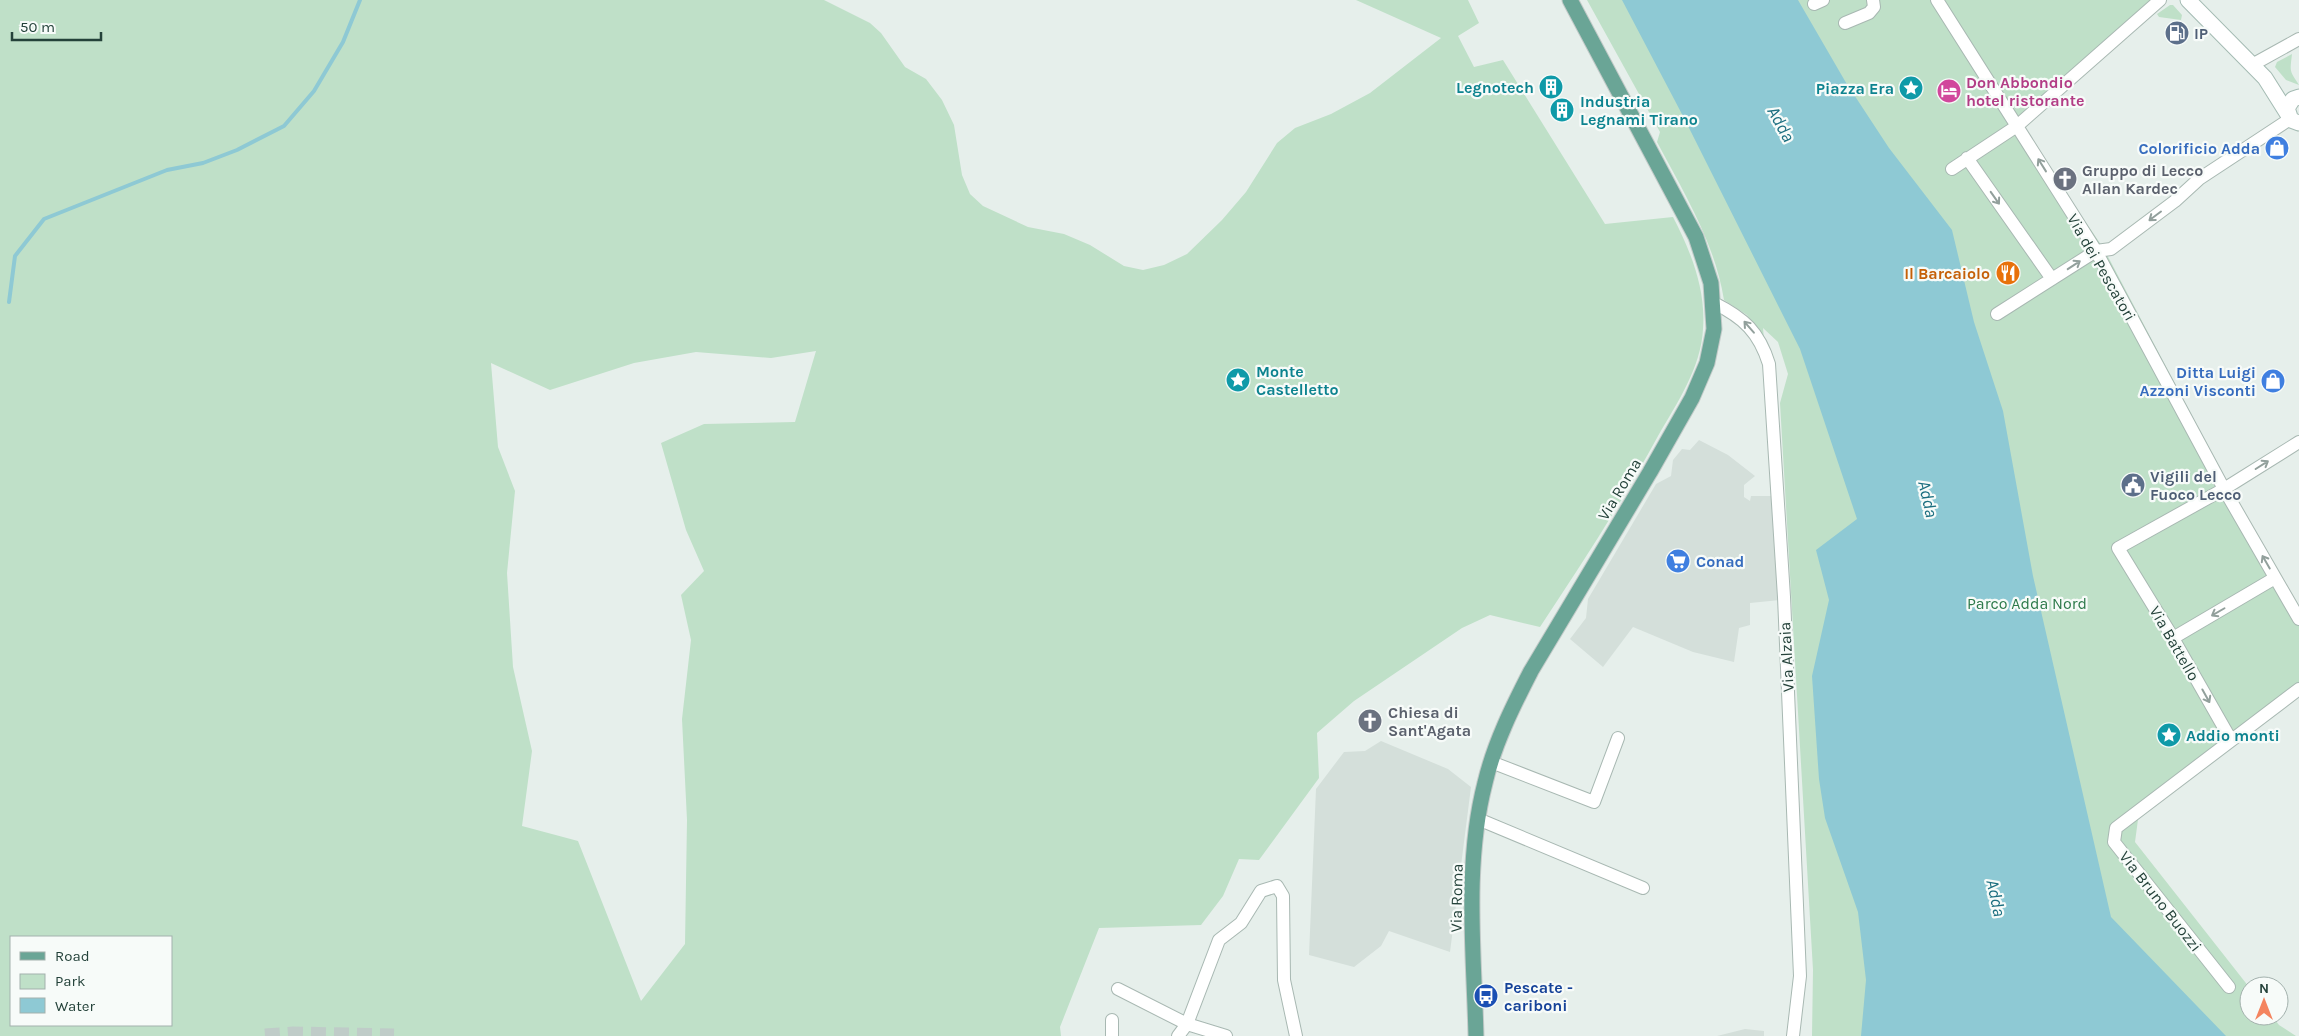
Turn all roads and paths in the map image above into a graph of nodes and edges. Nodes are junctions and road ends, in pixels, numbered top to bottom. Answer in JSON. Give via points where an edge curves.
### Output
{"nodes":[{"id":1,"x":1570,"y":0,"type":"edge"},
{"id":2,"x":1873,"y":0,"type":"edge"},
{"id":3,"x":1938,"y":0,"type":"edge"},
{"id":4,"x":2160,"y":0,"type":"edge"},
{"id":5,"x":2188,"y":0,"type":"edge"},
{"id":6,"x":1845,"y":23,"type":"dead end"},
{"id":7,"x":2299,"y":39,"type":"edge"},
{"id":8,"x":2252,"y":65,"type":"junction"},
{"id":9,"x":2265,"y":78,"type":"junction"},
{"id":10,"x":2299,"y":97,"type":"edge"},
{"id":11,"x":2293,"y":118,"type":"edge"},
{"id":12,"x":2017,"y":126,"type":"junction"},
{"id":13,"x":1967,"y":158,"type":"junction"},
{"id":14,"x":1952,"y":169,"type":"dead end"},
{"id":15,"x":2096,"y":251,"type":"junction"},
{"id":16,"x":2052,"y":279,"type":"junction"},
{"id":17,"x":1714,"y":304,"type":"junction"},
{"id":18,"x":1997,"y":314,"type":"dead end"},
{"id":19,"x":2299,"y":442,"type":"edge"},
{"id":20,"x":2224,"y":489,"type":"junction"},
{"id":21,"x":2275,"y":578,"type":"junction"},
{"id":22,"x":2299,"y":619,"type":"edge"},
{"id":23,"x":2173,"y":638,"type":"junction"},
{"id":24,"x":2299,"y":689,"type":"edge"},
{"id":25,"x":1618,"y":738,"type":"dead end"},
{"id":26,"x":2231,"y":740,"type":"junction"},
{"id":27,"x":1491,"y":762,"type":"junction"},
{"id":28,"x":1478,"y":819,"type":"junction"},
{"id":29,"x":1643,"y":888,"type":"dead end"},
{"id":30,"x":2229,"y":987,"type":"dead end"},
{"id":31,"x":1118,"y":989,"type":"dead end"},
{"id":32,"x":1112,"y":1020,"type":"dead end"},
{"id":33,"x":1187,"y":1024,"type":"junction"},
{"id":34,"x":1112,"y":1036,"type":"edge"},
{"id":35,"x":1178,"y":1036,"type":"edge"},
{"id":36,"x":1226,"y":1036,"type":"edge"},
{"id":37,"x":1296,"y":1036,"type":"edge"},
{"id":38,"x":1476,"y":1036,"type":"edge"},
{"id":39,"x":1793,"y":1036,"type":"edge"}],
"edges":[{"from":1,"to":17,"type":"main road","name":"Via Roma","via":[[1687,220],[1706,263]]},
{"from":2,"to":6,"type":"street","via":[[1874,8],[1869,13]]},
{"from":3,"to":12,"type":"street","name":"Via dei Pescatori"},
{"from":4,"to":12,"type":"street"},
{"from":5,"to":8,"type":"main road"},
{"from":7,"to":8,"type":"street"},
{"from":8,"to":9,"type":"main road"},
{"from":9,"to":10,"type":"main road"},
{"from":9,"to":11,"type":"main road"},
{"from":10,"to":11,"type":"main road","via":[[2289,103]]},
{"from":11,"to":15,"type":"street","one_way":true,"via":[[2199,179],[2111,248]]},
{"from":12,"to":13,"type":"street"},
{"from":15,"to":12,"type":"street","name":"Via dei Pescatori","one_way":true},
{"from":13,"to":14,"type":"street"},
{"from":13,"to":16,"type":"street","one_way":true},
{"from":16,"to":15,"type":"street","one_way":true},
{"from":15,"to":20,"type":"street","name":"Via dei Pescatori"},
{"from":16,"to":18,"type":"street"},
{"from":17,"to":27,"type":"main road","name":"Via Roma","via":[[1714,334],[1699,384],[1531,671]]},
{"from":39,"to":17,"type":"street","name":"Via Alzaia","one_way":true,"via":[[1800,976],[1784,597],[1769,364],[1760,342],[1746,324],[1736,314]]},
{"from":20,"to":19,"type":"street","one_way":true},
{"from":21,"to":20,"type":"street","name":"Via dei Pescatori","one_way":true},
{"from":20,"to":23,"type":"street","name":"Via Battello","via":[[2118,548]]},
{"from":21,"to":22,"type":"street","name":"Via dei Pescatori"},
{"from":21,"to":23,"type":"street","one_way":true},
{"from":23,"to":26,"type":"street","name":"Via Battello","one_way":true},
{"from":24,"to":26,"type":"street","name":"Via Bruno Buozzi"},
{"from":25,"to":27,"type":"street","via":[[1594,802]]},
{"from":26,"to":30,"type":"street","name":"Via Bruno Buozzi","via":[[2116,828],[2114,842]]},
{"from":27,"to":28,"type":"main road","name":"Via Roma"},
{"from":28,"to":29,"type":"street"},
{"from":28,"to":38,"type":"main road","name":"Via Roma","via":[[1473,886]]},
{"from":31,"to":33,"type":"street"},
{"from":32,"to":34,"type":"street"},
{"from":33,"to":35,"type":"street"},
{"from":33,"to":36,"type":"street"},
{"from":33,"to":37,"type":"street","via":[[1219,940],[1241,923],[1261,891],[1277,886],[1283,896],[1284,980]]}]}
